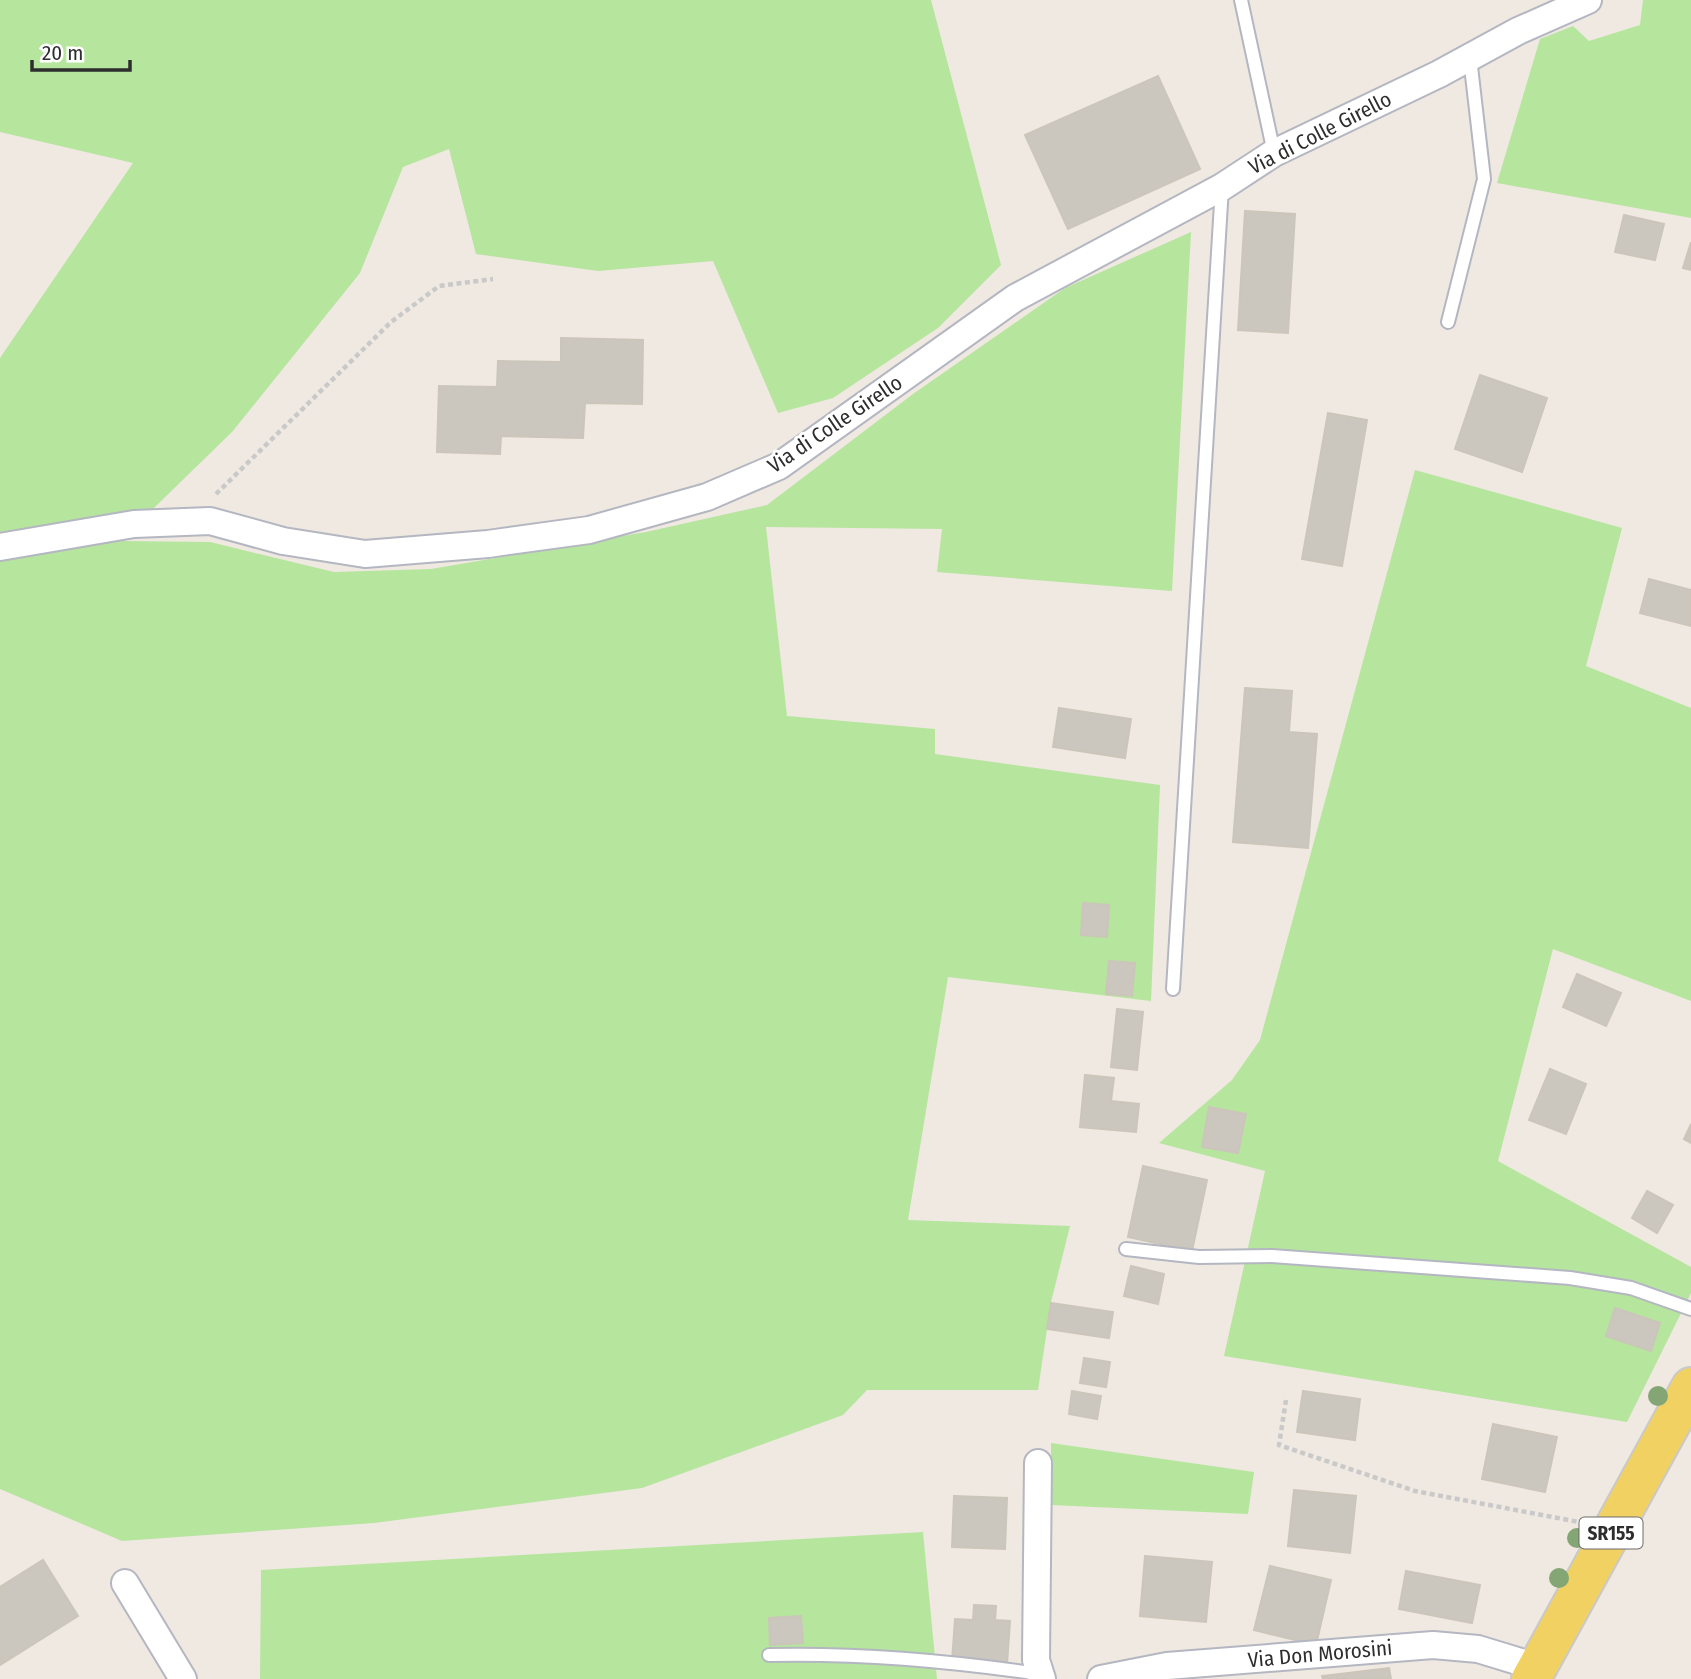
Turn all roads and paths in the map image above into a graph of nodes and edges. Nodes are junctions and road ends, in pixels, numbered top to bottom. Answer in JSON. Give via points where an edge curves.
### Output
{"nodes":[{"id":1,"x":1241,"y":0,"type":"edge"},
{"id":2,"x":1588,"y":0,"type":"edge"},
{"id":3,"x":1470,"y":58,"type":"junction"},
{"id":4,"x":1274,"y":153,"type":"junction"},
{"id":5,"x":1222,"y":187,"type":"junction"},
{"id":6,"x":493,"y":279,"type":"dead end"},
{"id":7,"x":1448,"y":322,"type":"dead end"},
{"id":8,"x":188,"y":522,"type":"junction"},
{"id":9,"x":0,"y":547,"type":"edge"},
{"id":10,"x":1172,"y":989,"type":"dead end"},
{"id":11,"x":1126,"y":1249,"type":"dead end"},
{"id":12,"x":1691,"y":1309,"type":"edge"},
{"id":13,"x":1691,"y":1387,"type":"edge"},
{"id":14,"x":1286,"y":1400,"type":"dead end"},
{"id":15,"x":1038,"y":1464,"type":"dead end"},
{"id":16,"x":1614,"y":1528,"type":"junction"},
{"id":17,"x":125,"y":1583,"type":"dead end"},
{"id":18,"x":769,"y":1655,"type":"dead end"},
{"id":19,"x":1534,"y":1673,"type":"edge"},
{"id":20,"x":1040,"y":1677,"type":"edge"},
{"id":21,"x":183,"y":1679,"type":"edge"},
{"id":22,"x":1101,"y":1679,"type":"edge"}],
"edges":[{"from":1,"to":4,"type":"lane"},
{"from":2,"to":3,"type":"street","name":"Via di Colle Girello"},
{"from":3,"to":4,"type":"street","name":"Via di Colle Girello"},
{"from":3,"to":7,"type":"lane","via":[[1484,179]]},
{"from":4,"to":5,"type":"street","name":"Via di Colle Girello"},
{"from":5,"to":8,"type":"street","name":"Via di Colle Girello","via":[[1016,298],[779,466],[707,497],[589,530],[365,554],[283,541],[210,521]]},
{"from":5,"to":10,"type":"lane"},
{"from":6,"to":8,"type":"path","via":[[439,286],[391,322]]},
{"from":8,"to":9,"type":"street","name":"Via di Colle Girello","via":[[134,524]]},
{"from":11,"to":12,"type":"lane","via":[[1570,1278],[1631,1288]]},
{"from":13,"to":16,"type":"main road","number":"SR155"},
{"from":14,"to":16,"type":"path","via":[[1279,1445],[1415,1491]]},
{"from":15,"to":20,"type":"street","via":[[1036,1660]]},
{"from":16,"to":19,"type":"main road","number":"SR155"},
{"from":17,"to":21,"type":"street"},
{"from":18,"to":20,"type":"lane","via":[[831,1653],[986,1666]]},
{"from":19,"to":22,"type":"street","name":"Via Don Morosini","via":[[1478,1649],[1433,1645],[1167,1666]]}]}
